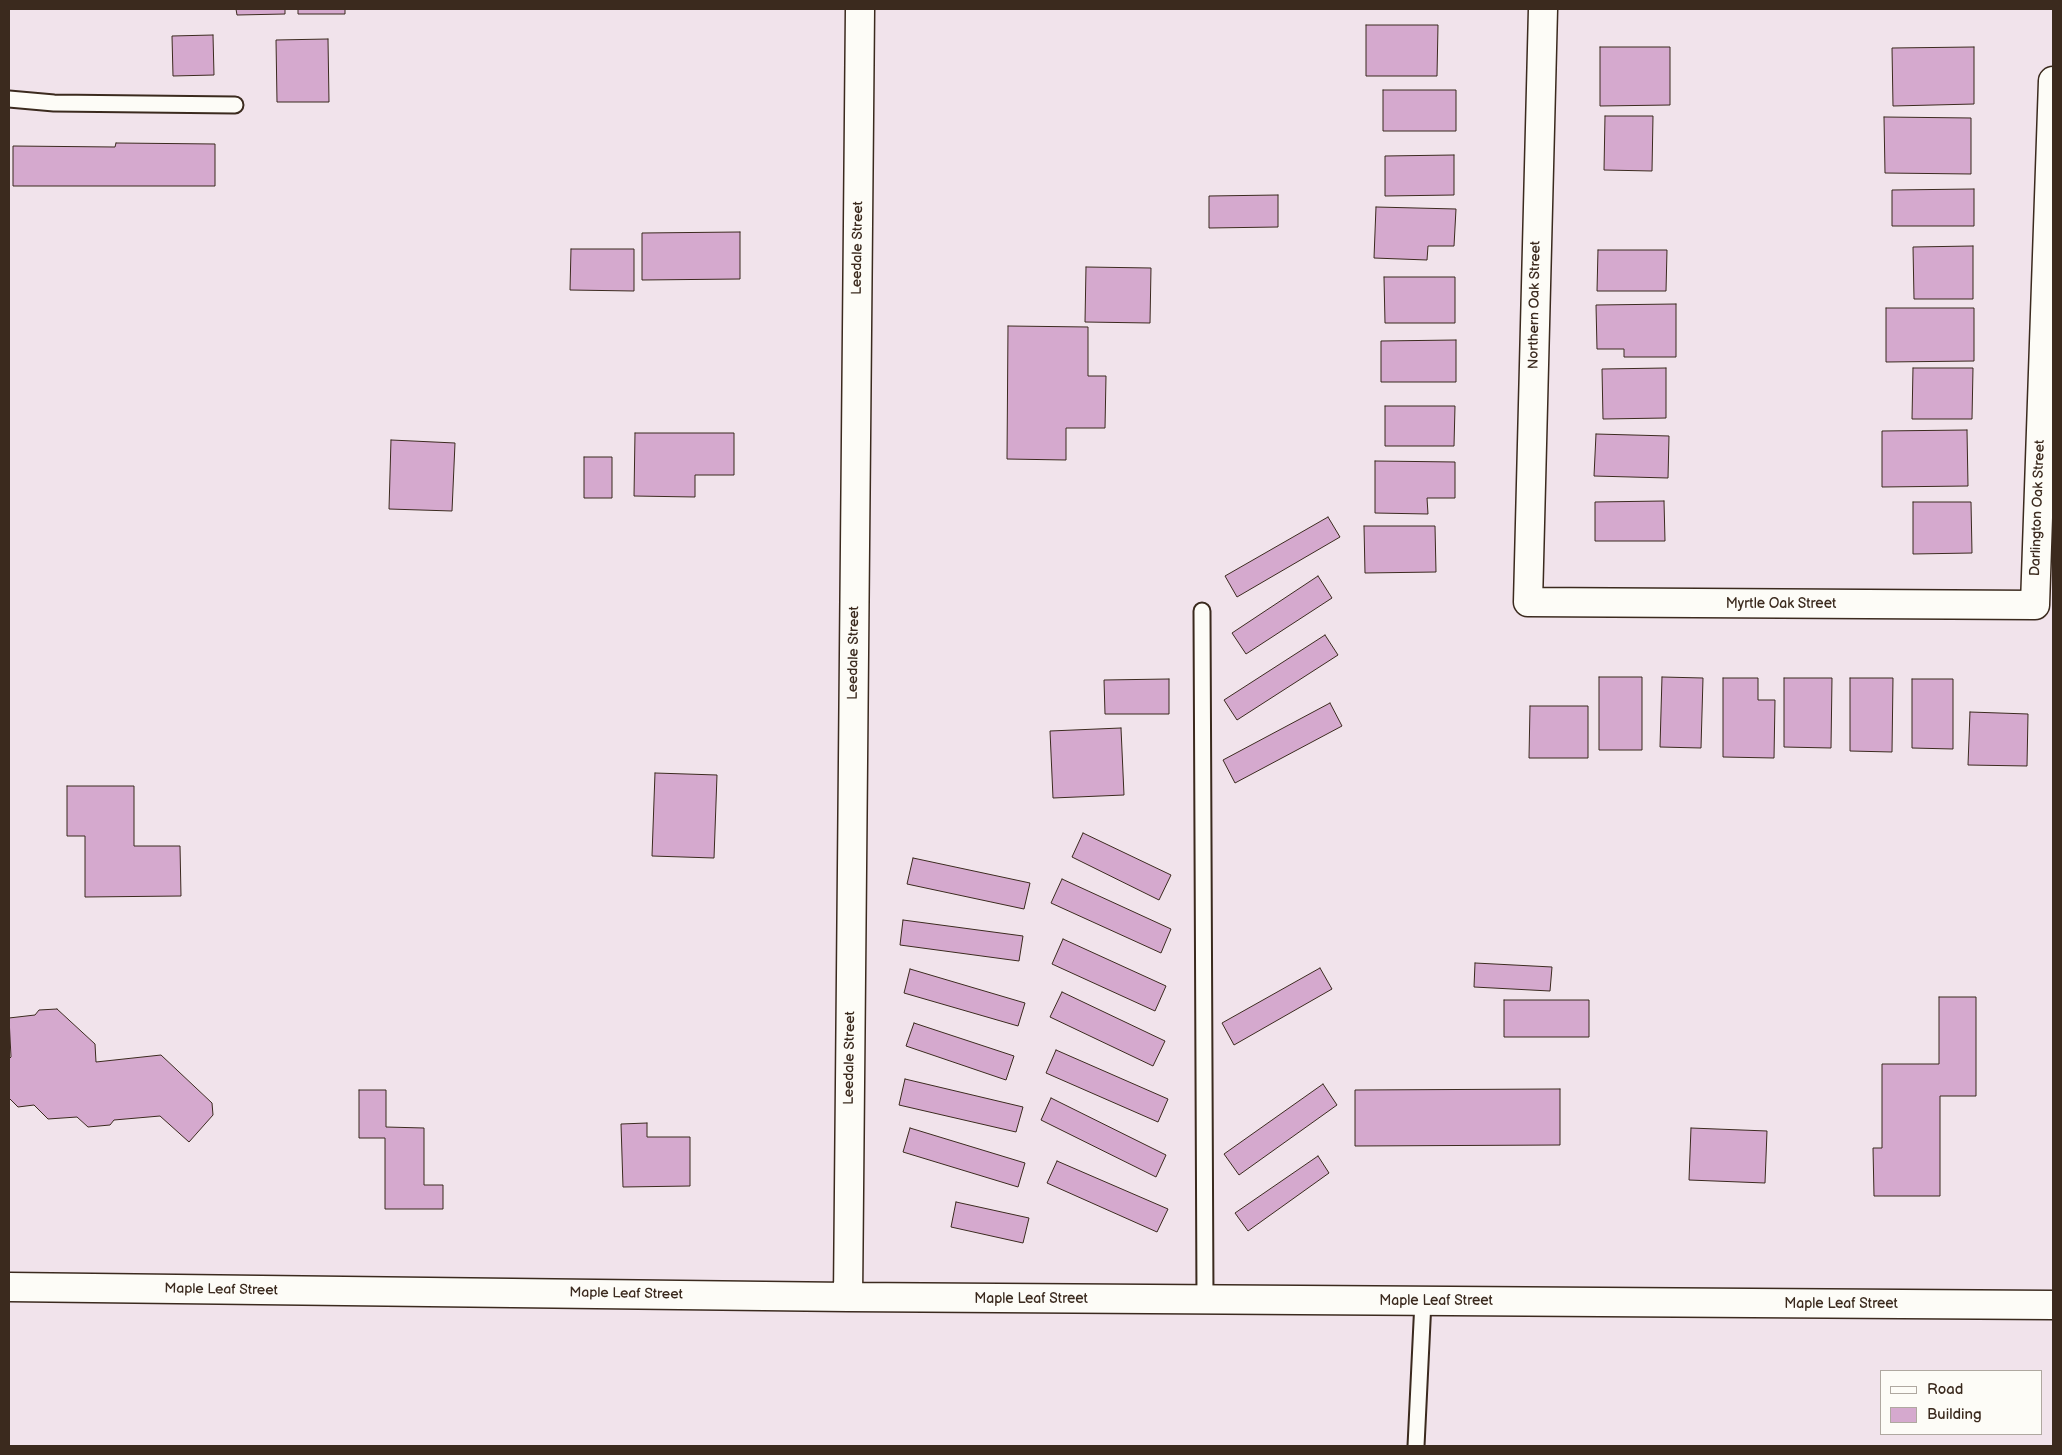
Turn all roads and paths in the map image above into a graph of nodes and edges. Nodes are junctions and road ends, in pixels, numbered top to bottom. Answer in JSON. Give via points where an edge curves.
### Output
{"nodes":[{"id":1,"x":860,"y":9,"type":"edge"},
{"id":2,"x":1543,"y":9,"type":"edge"},
{"id":3,"x":2053,"y":81,"type":"edge"},
{"id":4,"x":9,"y":99,"type":"edge"},
{"id":5,"x":235,"y":105,"type":"dead end"},
{"id":6,"x":1528,"y":602,"type":"joint"},
{"id":7,"x":2035,"y":605,"type":"joint"},
{"id":8,"x":1202,"y":611,"type":"dead end"},
{"id":9,"x":9,"y":1287,"type":"edge"},
{"id":10,"x":848,"y":1297,"type":"junction"},
{"id":11,"x":1205,"y":1300,"type":"junction"},
{"id":12,"x":1423,"y":1301,"type":"junction"},
{"id":13,"x":2053,"y":1305,"type":"edge"},
{"id":14,"x":1416,"y":1446,"type":"edge"}],
"edges":[{"from":1,"to":10,"type":"street","name":"Leedale Street"},
{"from":2,"to":6,"type":"street","name":"Northern Oak Street"},
{"from":3,"to":7,"type":"street","name":"Darlington Oak Street"},
{"from":4,"to":5,"type":"lane","via":[[54,104]]},
{"from":6,"to":7,"type":"street","name":"Myrtle Oak Street"},
{"from":8,"to":11,"type":"lane"},
{"from":9,"to":10,"type":"street","name":"Maple Leaf Street"},
{"from":10,"to":11,"type":"street","name":"Maple Leaf Street"},
{"from":11,"to":12,"type":"street","name":"Maple Leaf Street"},
{"from":12,"to":13,"type":"street","name":"Maple Leaf Street"},
{"from":12,"to":14,"type":"lane"}]}
